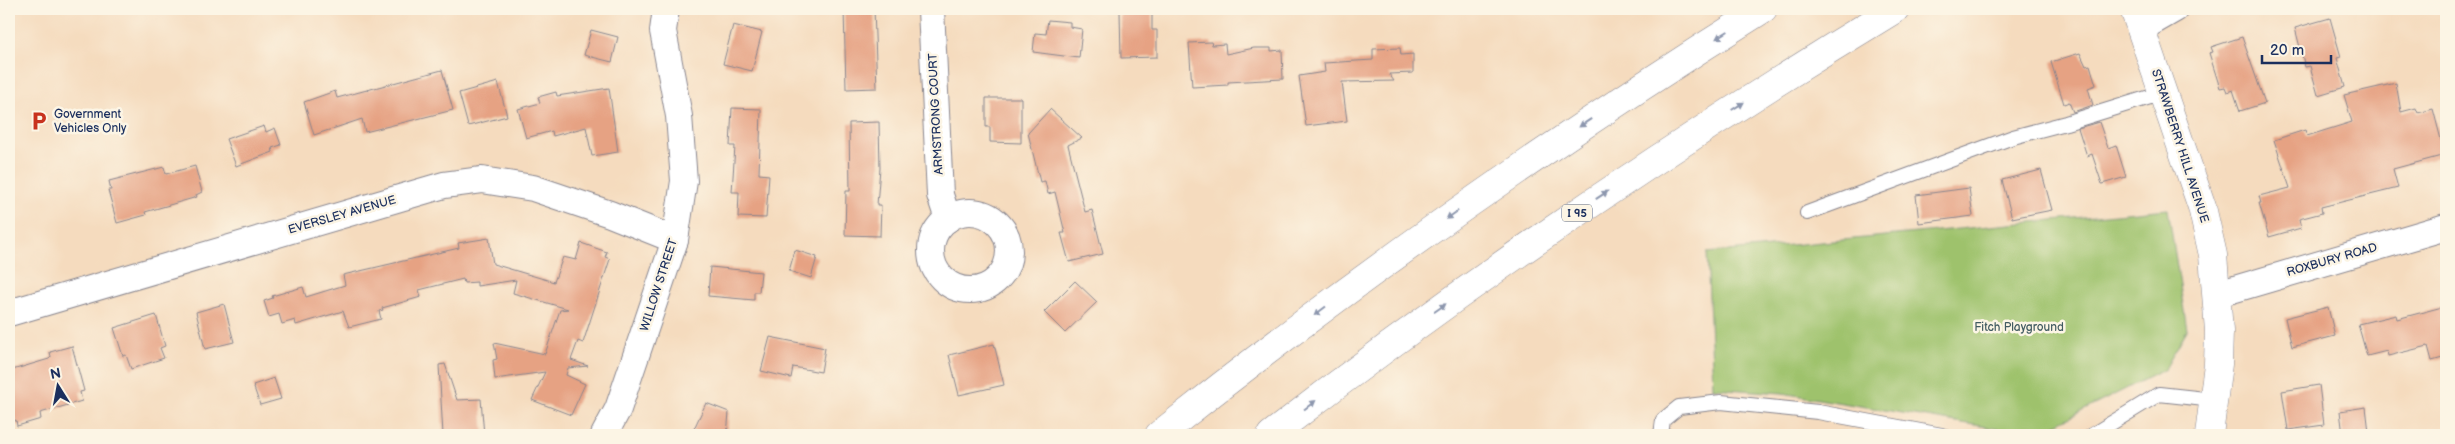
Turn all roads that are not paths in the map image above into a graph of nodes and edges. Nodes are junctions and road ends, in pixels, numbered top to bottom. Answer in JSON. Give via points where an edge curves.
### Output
{"nodes":[{"id":1,"x":666,"y":9,"type":"edge"},
{"id":2,"x":931,"y":9,"type":"edge"},
{"id":3,"x":1763,"y":9,"type":"edge"},
{"id":4,"x":1895,"y":9,"type":"edge"},
{"id":5,"x":2174,"y":9,"type":"edge"},
{"id":6,"x":2138,"y":18,"type":"edge"},
{"id":7,"x":2163,"y":93,"type":"junction"},
{"id":8,"x":1807,"y":213,"type":"dead end"},
{"id":9,"x":948,"y":219,"type":"dead end"},
{"id":10,"x":2446,"y":227,"type":"edge"},
{"id":11,"x":675,"y":240,"type":"junction"},
{"id":12,"x":2218,"y":294,"type":"junction"},
{"id":13,"x":9,"y":313,"type":"edge"},
{"id":14,"x":2214,"y":400,"type":"junction"},
{"id":15,"x":604,"y":435,"type":"edge"},
{"id":16,"x":1159,"y":435,"type":"edge"},
{"id":17,"x":1271,"y":435,"type":"edge"},
{"id":18,"x":1661,"y":435,"type":"edge"},
{"id":19,"x":1942,"y":435,"type":"edge"},
{"id":20,"x":2092,"y":435,"type":"edge"},
{"id":21,"x":2209,"y":435,"type":"edge"}],
"edges":[{"from":1,"to":11,"type":"street","name":"WILLOW STREET","via":[[663,30],[679,116],[684,181]]},
{"from":2,"to":9,"type":"street","name":"ARMSTRONG COURT","via":[[940,195]]},
{"from":3,"to":16,"type":"main road","one_way":true,"via":[[1593,118],[1456,212]]},
{"from":17,"to":4,"type":"main road","number":"I 95","one_way":true,"via":[[1433,313],[1566,220],[1702,129]]},
{"from":5,"to":6,"type":"street"},
{"from":6,"to":7,"type":"main road","name":"STRAWBERRY HILL AVENUE"},
{"from":7,"to":8,"type":"lane","via":[[2014,137]]},
{"from":7,"to":12,"type":"main road","name":"STRAWBERRY HILL AVENUE","via":[[2202,208],[2214,255]]},
{"from":10,"to":12,"type":"street","name":"ROXBURY ROAD"},
{"from":11,"to":13,"type":"street","name":"EVERSLEY AVENUE","via":[[533,188],[482,180],[444,185]]},
{"from":11,"to":15,"type":"street","name":"WILLOW STREET","via":[[618,409]]},
{"from":12,"to":14,"type":"main road","name":"STRAWBERRY HILL AVENUE","via":[[2219,347]]},
{"from":14,"to":20,"type":"lane","via":[[2159,394]]},
{"from":14,"to":21,"type":"main road","name":"STRAWBERRY HILL AVENUE"},
{"from":18,"to":19,"type":"lane","via":[[1663,420],[1679,407],[1721,402],[1818,412]]}]}
